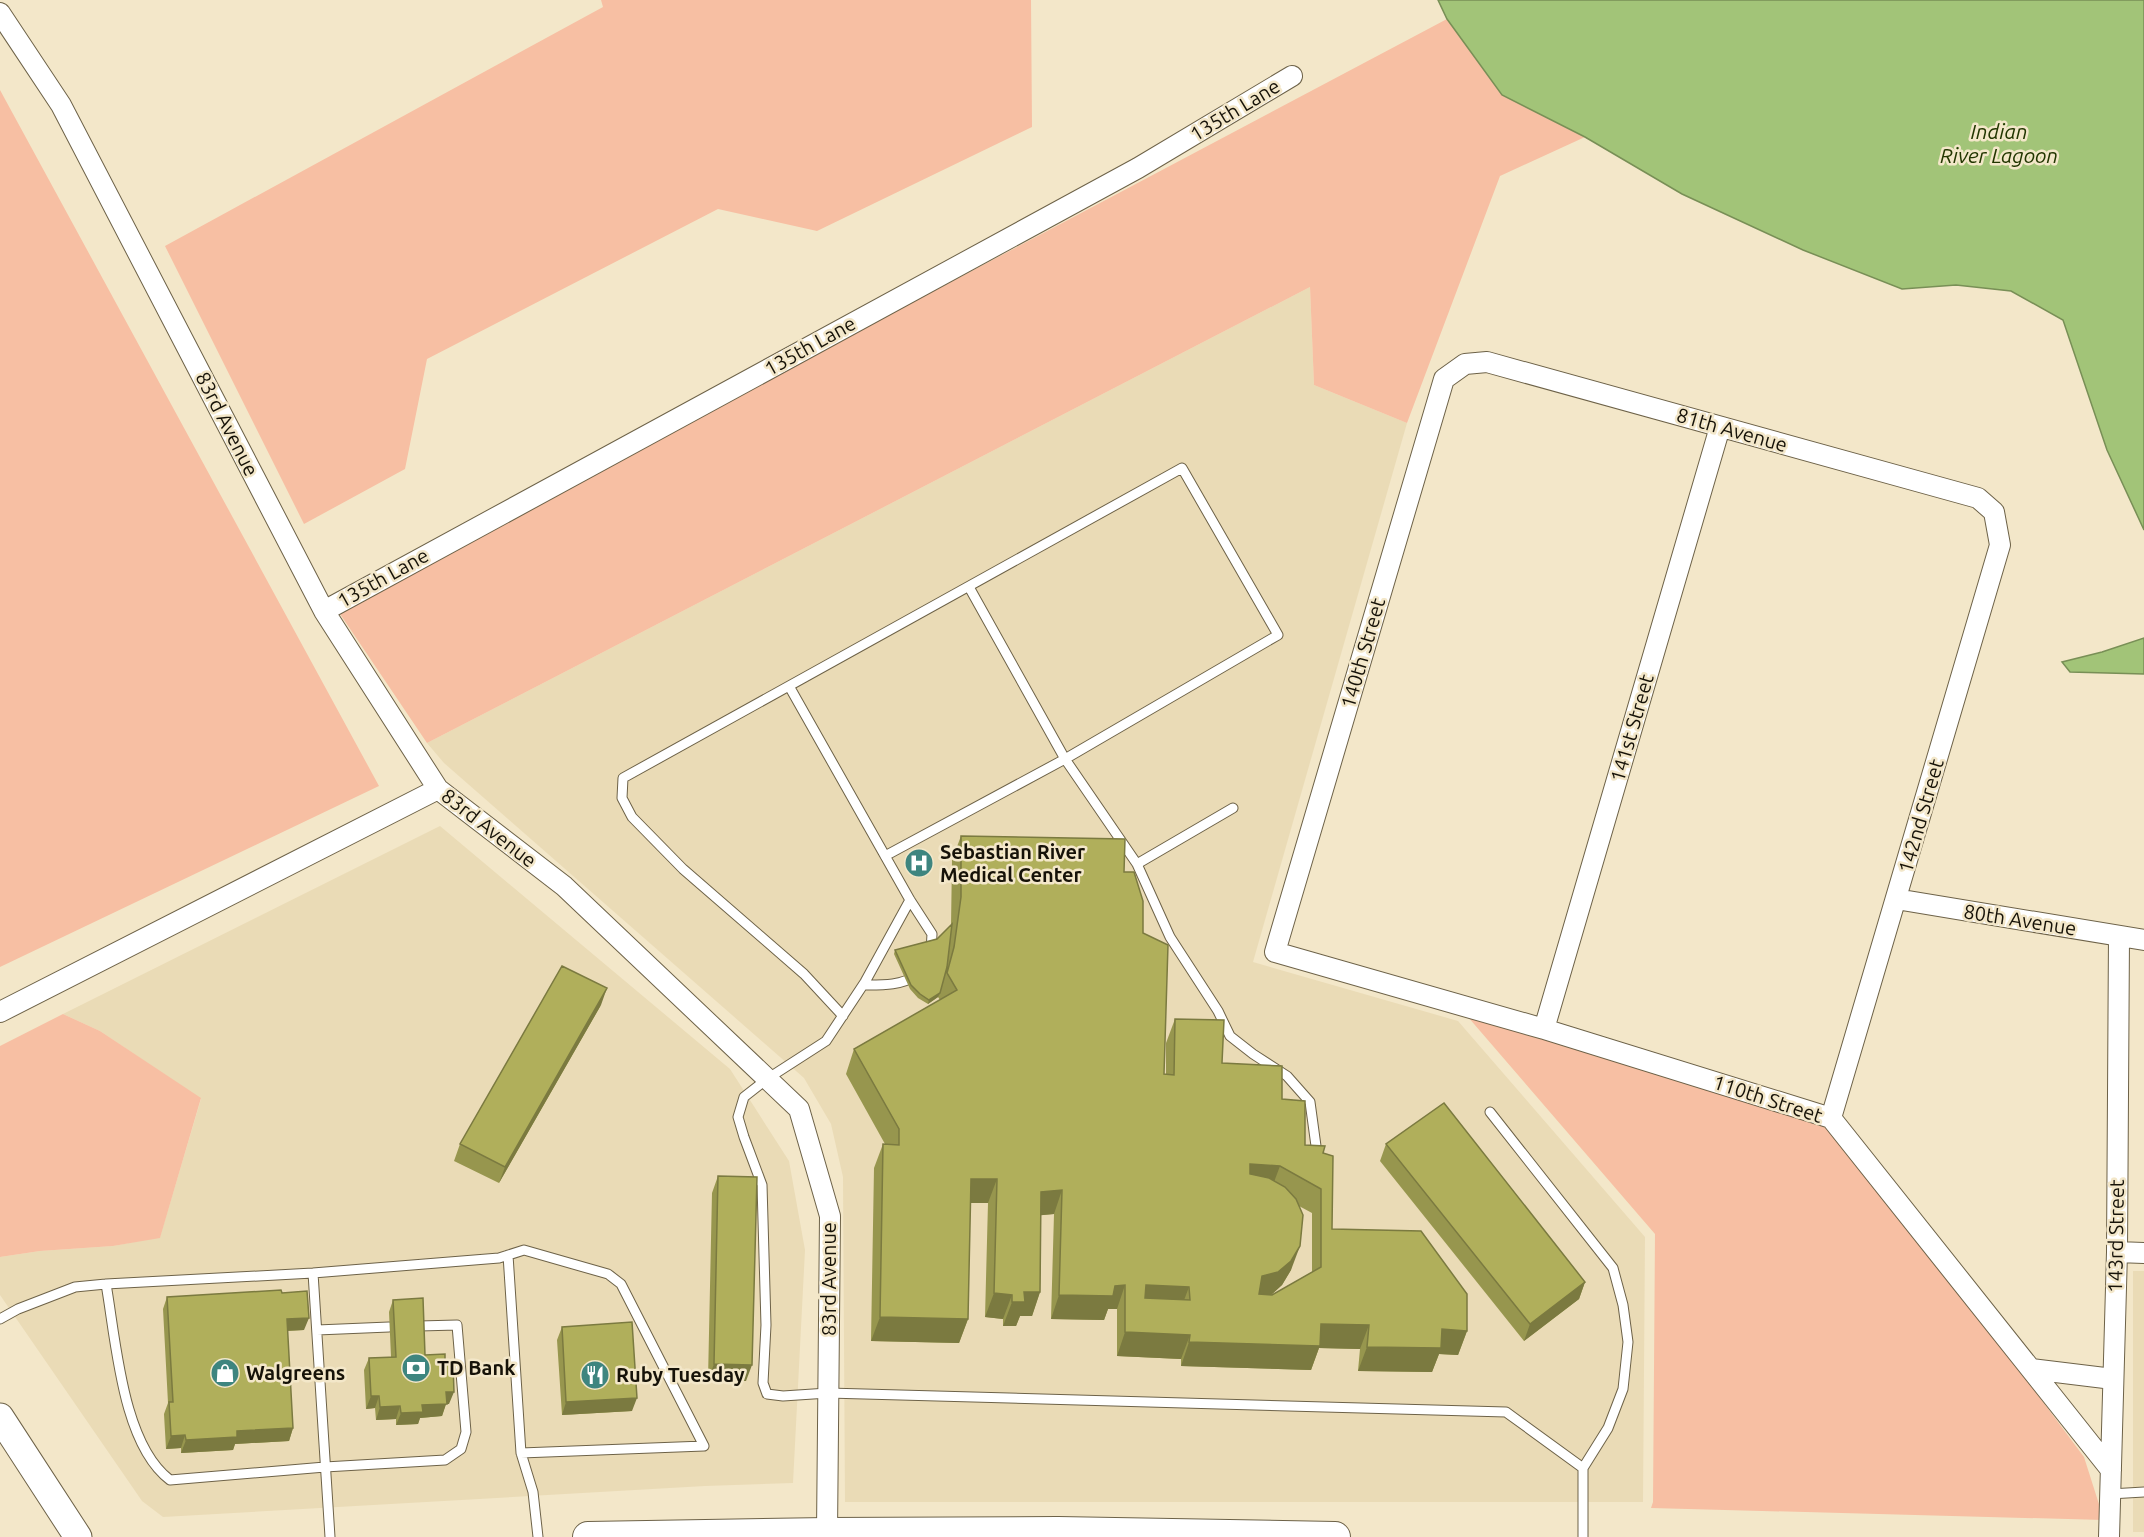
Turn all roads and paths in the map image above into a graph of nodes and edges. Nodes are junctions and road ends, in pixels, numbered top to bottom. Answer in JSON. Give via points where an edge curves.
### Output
{"nodes":[{"id":1,"x":0,"y":13,"type":"edge"},
{"id":2,"x":1292,"y":76,"type":"dead end"},
{"id":3,"x":1464,"y":364,"type":"joint"},
{"id":4,"x":1720,"y":427,"type":"junction"},
{"id":5,"x":1994,"y":512,"type":"joint"},
{"id":6,"x":969,"y":587,"type":"junction"},
{"id":7,"x":324,"y":611,"type":"junction"},
{"id":8,"x":789,"y":686,"type":"junction"},
{"id":9,"x":1065,"y":759,"type":"junction"},
{"id":10,"x":438,"y":789,"type":"junction"},
{"id":11,"x":1233,"y":808,"type":"dead end"},
{"id":12,"x":885,"y":856,"type":"junction"},
{"id":13,"x":1137,"y":864,"type":"junction"},
{"id":14,"x":1896,"y":899,"type":"junction"},
{"id":15,"x":910,"y":900,"type":"junction"},
{"id":16,"x":2119,"y":936,"type":"junction"},
{"id":17,"x":2144,"y":940,"type":"edge"},
{"id":18,"x":1275,"y":952,"type":"joint"},
{"id":19,"x":863,"y":985,"type":"junction"},
{"id":20,"x":0,"y":1012,"type":"edge"},
{"id":21,"x":843,"y":1016,"type":"junction"},
{"id":22,"x":1544,"y":1029,"type":"junction"},
{"id":23,"x":767,"y":1079,"type":"junction"},
{"id":24,"x":1490,"y":1112,"type":"dead end"},
{"id":25,"x":1831,"y":1118,"type":"junction"},
{"id":26,"x":1316,"y":1146,"type":"edge"},
{"id":27,"x":2117,"y":1252,"type":"junction"},
{"id":28,"x":2144,"y":1253,"type":"edge"},
{"id":29,"x":508,"y":1255,"type":"junction"},
{"id":30,"x":314,"y":1273,"type":"junction"},
{"id":31,"x":106,"y":1284,"type":"junction"},
{"id":32,"x":0,"y":1319,"type":"edge"},
{"id":33,"x":419,"y":1326,"type":"edge"},
{"id":34,"x":389,"y":1327,"type":"dead end"},
{"id":35,"x":317,"y":1330,"type":"junction"},
{"id":36,"x":2031,"y":1369,"type":"junction"},
{"id":37,"x":2113,"y":1379,"type":"junction"},
{"id":38,"x":828,"y":1393,"type":"junction"},
{"id":39,"x":0,"y":1417,"type":"edge"},
{"id":40,"x":521,"y":1453,"type":"junction"},
{"id":41,"x":325,"y":1467,"type":"junction"},
{"id":42,"x":1583,"y":1468,"type":"junction"},
{"id":43,"x":2111,"y":1470,"type":"junction"},
{"id":44,"x":2144,"y":1492,"type":"edge"},
{"id":45,"x":2110,"y":1494,"type":"junction"},
{"id":46,"x":825,"y":1535,"type":"edge"},
{"id":47,"x":78,"y":1537,"type":"edge"},
{"id":48,"x":330,"y":1537,"type":"edge"},
{"id":49,"x":538,"y":1537,"type":"edge"},
{"id":50,"x":588,"y":1537,"type":"edge"},
{"id":51,"x":1335,"y":1537,"type":"edge"},
{"id":52,"x":1583,"y":1537,"type":"edge"},
{"id":53,"x":2109,"y":1537,"type":"edge"}],
"edges":[{"from":1,"to":7,"type":"street","name":"83rd Avenue","via":[[61,105]]},
{"from":2,"to":7,"type":"street","name":"135th Lane","via":[[1138,168]]},
{"from":3,"to":4,"type":"street","name":"81th Avenue","via":[[1487,362]]},
{"from":3,"to":18,"type":"street","name":"140th Street","via":[[1444,379]]},
{"from":4,"to":5,"type":"street","name":"81th Avenue","via":[[1978,498]]},
{"from":4,"to":22,"type":"street","name":"141st Street"},
{"from":5,"to":14,"type":"street","name":"142nd Street","via":[[2000,545]]},
{"from":6,"to":8,"type":"lane"},
{"from":6,"to":9,"type":"lane"},
{"from":6,"to":9,"type":"lane","via":[[1182,468],[1278,635]]},
{"from":7,"to":10,"type":"street","name":"83rd Avenue"},
{"from":8,"to":12,"type":"lane"},
{"from":8,"to":21,"type":"lane","via":[[623,778],[622,798],[632,817],[683,869],[804,974]]},
{"from":9,"to":12,"type":"lane"},
{"from":9,"to":13,"type":"lane"},
{"from":10,"to":20,"type":"street"},
{"from":10,"to":23,"type":"street","name":"83rd Avenue","via":[[564,886]]},
{"from":11,"to":13,"type":"lane"},
{"from":12,"to":15,"type":"lane"},
{"from":13,"to":26,"type":"lane","via":[[1170,937],[1230,1035],[1287,1076],[1310,1102]]},
{"from":14,"to":16,"type":"street","name":"80th Avenue"},
{"from":14,"to":25,"type":"street","name":"142nd Street"},
{"from":15,"to":19,"type":"lane"},
{"from":15,"to":19,"type":"lane","via":[[932,934],[926,963],[913,978],[892,984]]},
{"from":16,"to":17,"type":"street","name":"80th Avenue"},
{"from":16,"to":27,"type":"street","name":"143rd Street"},
{"from":18,"to":22,"type":"street","name":"110th Street"},
{"from":19,"to":21,"type":"lane"},
{"from":21,"to":23,"type":"lane","via":[[826,1041]]},
{"from":22,"to":25,"type":"street","name":"110th Street"},
{"from":23,"to":38,"type":"street","name":"83rd Avenue","via":[[799,1109],[830,1216]]},
{"from":23,"to":38,"type":"lane","via":[[744,1097],[738,1117],[762,1185],[766,1324],[763,1383],[767,1394]]},
{"from":24,"to":42,"type":"lane","via":[[1613,1268],[1623,1305],[1628,1342],[1623,1389],[1608,1428]]},
{"from":25,"to":36,"type":"street","name":"110th Street"},
{"from":27,"to":28,"type":"street"},
{"from":27,"to":37,"type":"street","name":"143rd Street"},
{"from":29,"to":30,"type":"lane"},
{"from":29,"to":40,"type":"lane"},
{"from":29,"to":40,"type":"lane","via":[[524,1250],[608,1274],[621,1284],[704,1446]]},
{"from":30,"to":31,"type":"lane"},
{"from":30,"to":35,"type":"lane"},
{"from":31,"to":32,"type":"lane","via":[[75,1287]]},
{"from":31,"to":41,"type":"lane","via":[[126,1404],[158,1471],[170,1480]]},
{"from":33,"to":41,"type":"lane","via":[[457,1325],[466,1432],[461,1449],[445,1461]]},
{"from":34,"to":35,"type":"lane"},
{"from":35,"to":41,"type":"lane"},
{"from":36,"to":37,"type":"street"},
{"from":36,"to":43,"type":"street","name":"110th Street"},
{"from":37,"to":43,"type":"street","name":"143rd Street"},
{"from":38,"to":42,"type":"lane","via":[[1506,1412]]},
{"from":38,"to":46,"type":"street","name":"83rd Avenue"},
{"from":39,"to":47,"type":"main road"},
{"from":40,"to":49,"type":"lane","via":[[533,1492]]},
{"from":41,"to":48,"type":"lane"},
{"from":42,"to":52,"type":"lane"},
{"from":43,"to":45,"type":"street","name":"143rd Street"},
{"from":44,"to":45,"type":"lane"},
{"from":45,"to":53,"type":"street","name":"143rd Street"},
{"from":46,"to":50,"type":"main road"},
{"from":46,"to":51,"type":"main road","via":[[1058,1532]]}]}
